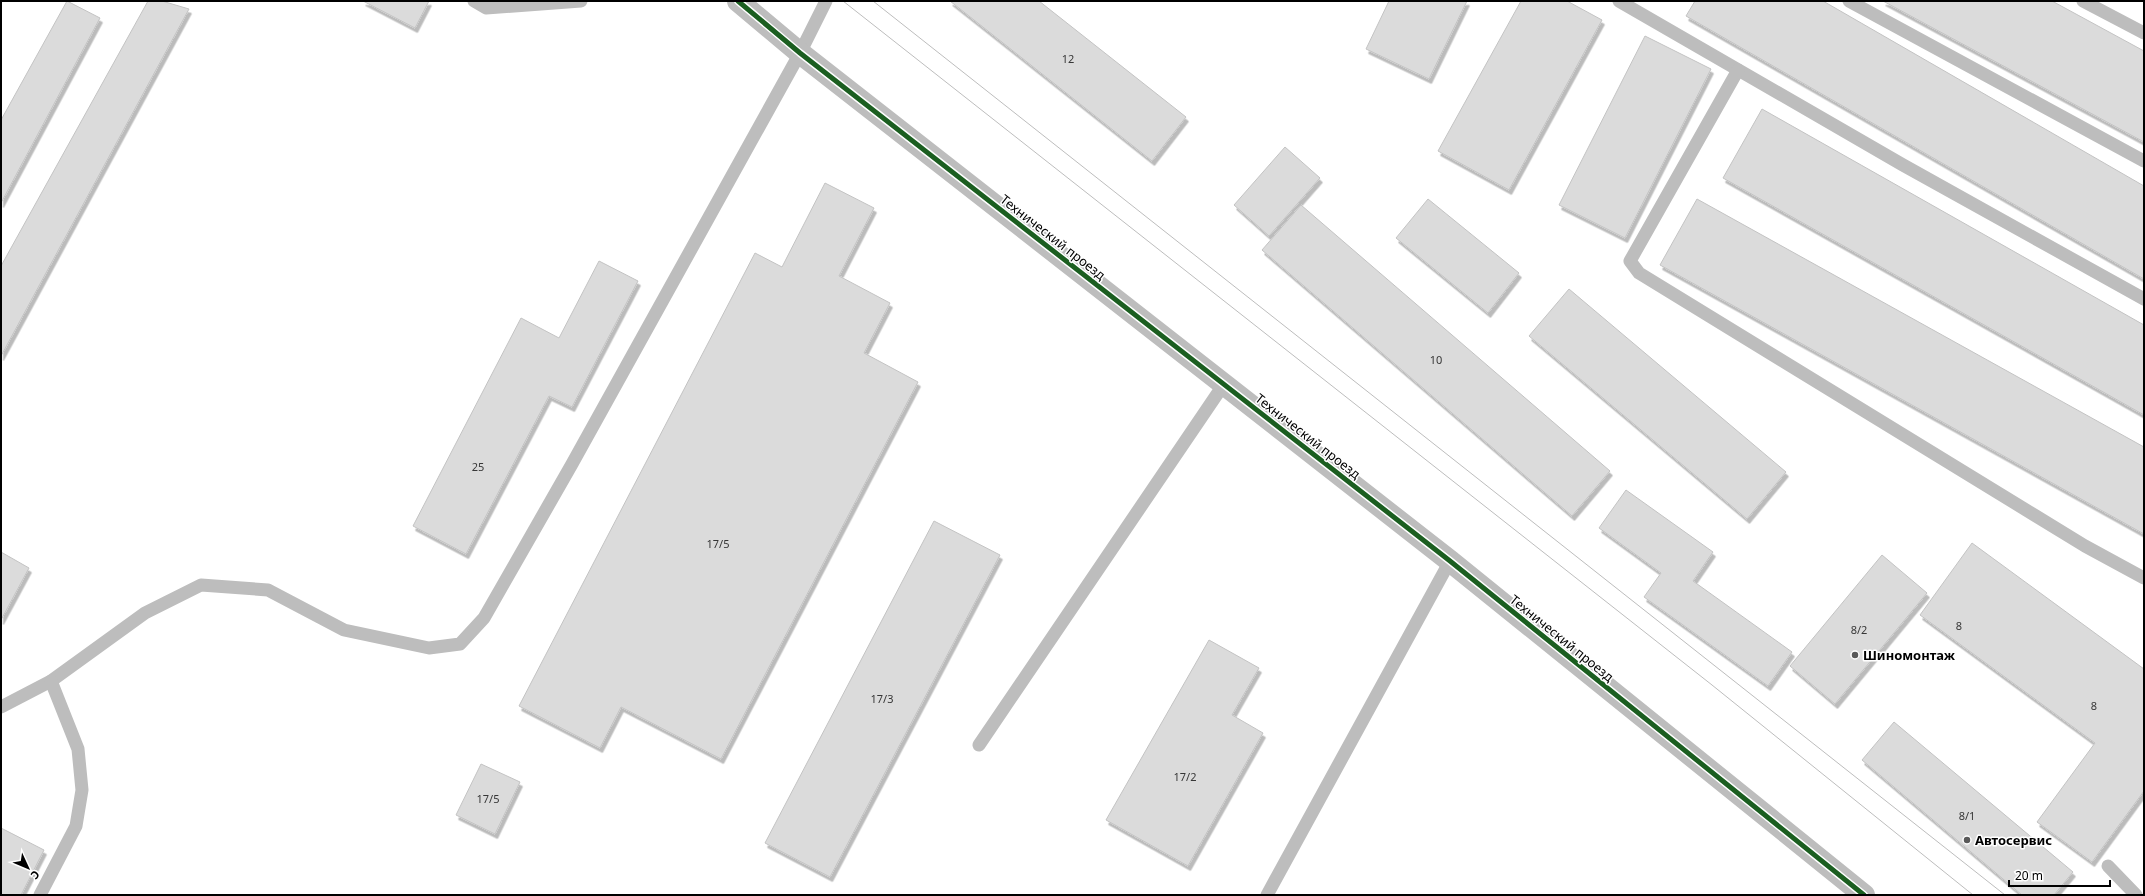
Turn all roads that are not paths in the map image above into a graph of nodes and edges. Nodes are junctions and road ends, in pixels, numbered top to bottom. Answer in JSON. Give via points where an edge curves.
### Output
{"nodes":[{"id":1,"x":474,"y":1,"type":"edge"},
{"id":2,"x":582,"y":1,"type":"edge"},
{"id":3,"x":738,"y":1,"type":"edge"},
{"id":4,"x":826,"y":1,"type":"edge"},
{"id":5,"x":1619,"y":1,"type":"edge"},
{"id":6,"x":1849,"y":1,"type":"edge"},
{"id":7,"x":2084,"y":1,"type":"edge"},
{"id":8,"x":2144,"y":33,"type":"edge"},
{"id":9,"x":800,"y":52,"type":"junction"},
{"id":10,"x":1738,"y":70,"type":"junction"},
{"id":11,"x":2144,"y":161,"type":"edge"},
{"id":12,"x":2144,"y":299,"type":"edge"},
{"id":13,"x":1224,"y":384,"type":"junction"},
{"id":14,"x":1450,"y":561,"type":"junction"},
{"id":15,"x":2144,"y":578,"type":"edge"},
{"id":16,"x":51,"y":681,"type":"junction"},
{"id":17,"x":1,"y":708,"type":"edge"},
{"id":18,"x":980,"y":745,"type":"dead end"},
{"id":19,"x":2108,"y":866,"type":"dead end"},
{"id":20,"x":1862,"y":894,"type":"edge"},
{"id":21,"x":40,"y":895,"type":"edge"},
{"id":22,"x":1267,"y":895,"type":"edge"},
{"id":23,"x":2136,"y":895,"type":"edge"}],
"edges":[{"from":1,"to":2,"type":"lane","via":[[486,8]]},
{"from":3,"to":9,"type":"street","name":"Технический проезд"},
{"from":4,"to":9,"type":"lane"},
{"from":5,"to":10,"type":"lane"},
{"from":6,"to":11,"type":"lane"},
{"from":7,"to":8,"type":"lane"},
{"from":9,"to":13,"type":"street","name":"Технический проезд"},
{"from":9,"to":16,"type":"lane","via":[[530,538],[484,618],[460,644],[429,648],[344,630],[268,590],[201,585],[145,613]]},
{"from":10,"to":12,"type":"lane"},
{"from":10,"to":15,"type":"lane","via":[[1630,261],[1639,273],[2085,546]]},
{"from":13,"to":14,"type":"street","name":"Технический проезд"},
{"from":13,"to":18,"type":"lane"},
{"from":14,"to":20,"type":"street","name":"Технический проезд"},
{"from":14,"to":22,"type":"lane"},
{"from":16,"to":17,"type":"lane"},
{"from":16,"to":21,"type":"lane","via":[[78,749],[82,790],[76,826]]},
{"from":19,"to":23,"type":"lane"}]}
